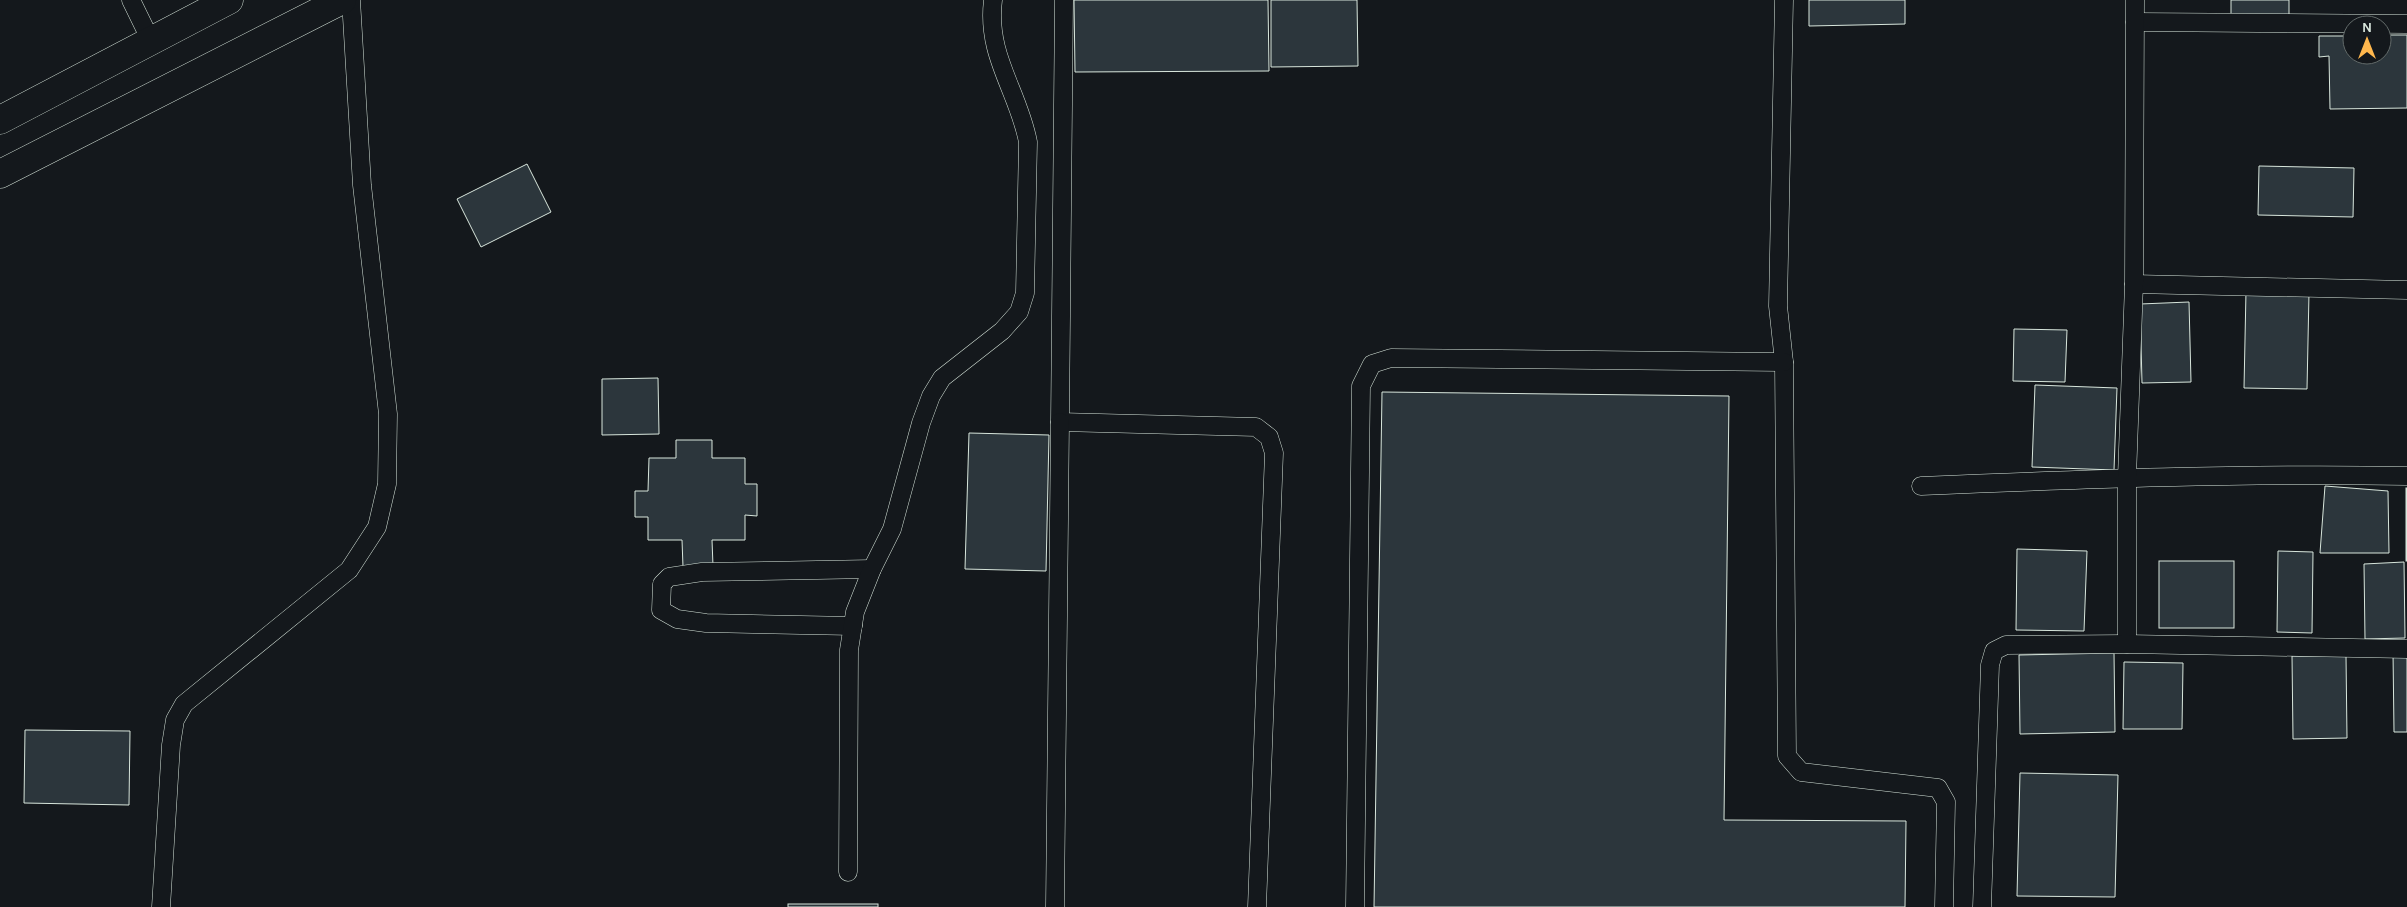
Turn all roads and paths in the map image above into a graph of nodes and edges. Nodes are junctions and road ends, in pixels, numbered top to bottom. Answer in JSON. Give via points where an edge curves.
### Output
{"nodes":[{"id":1,"x":131,"y":0,"type":"edge"},
{"id":2,"x":229,"y":0,"type":"edge"},
{"id":3,"x":342,"y":0,"type":"edge"},
{"id":4,"x":351,"y":0,"type":"edge"},
{"id":5,"x":993,"y":0,"type":"edge"},
{"id":6,"x":1064,"y":0,"type":"edge"},
{"id":7,"x":1784,"y":0,"type":"edge"},
{"id":8,"x":2135,"y":0,"type":"edge"},
{"id":9,"x":2135,"y":22,"type":"junction"},
{"id":10,"x":2407,"y":24,"type":"edge"},
{"id":11,"x":151,"y":41,"type":"junction"},
{"id":12,"x":0,"y":120,"type":"edge"},
{"id":13,"x":0,"y":174,"type":"edge"},
{"id":14,"x":2134,"y":284,"type":"junction"},
{"id":15,"x":2407,"y":290,"type":"edge"},
{"id":16,"x":1784,"y":362,"type":"junction"},
{"id":17,"x":1060,"y":422,"type":"junction"},
{"id":18,"x":2407,"y":476,"type":"edge"},
{"id":19,"x":2127,"y":477,"type":"junction"},
{"id":20,"x":1921,"y":486,"type":"dead end"},
{"id":21,"x":872,"y":569,"type":"junction"},
{"id":22,"x":853,"y":626,"type":"junction"},
{"id":23,"x":2127,"y":644,"type":"junction"},
{"id":24,"x":2407,"y":650,"type":"edge"},
{"id":25,"x":848,"y":872,"type":"dead end"},
{"id":26,"x":161,"y":907,"type":"edge"},
{"id":27,"x":1055,"y":907,"type":"edge"},
{"id":28,"x":1257,"y":907,"type":"edge"},
{"id":29,"x":1355,"y":907,"type":"edge"},
{"id":30,"x":1944,"y":907,"type":"edge"},
{"id":31,"x":1982,"y":907,"type":"edge"}],
"edges":[{"from":1,"to":11,"type":"lane"},
{"from":2,"to":11,"type":"highway"},
{"from":3,"to":13,"type":"highway"},
{"from":4,"to":26,"type":"lane","via":[[362,185],[388,414],[387,484],[377,527],[349,570],[184,704],[175,720]]},
{"from":5,"to":21,"type":"lane","via":[[991,31],[995,49],[1024,123],[1028,142],[1025,293],[1019,312],[1002,331],[942,378],[932,396],[921,423],[892,529]]},
{"from":6,"to":17,"type":"lane"},
{"from":7,"to":16,"type":"lane","via":[[1778,306]]},
{"from":8,"to":9,"type":"lane"},
{"from":9,"to":10,"type":"lane"},
{"from":9,"to":14,"type":"lane"},
{"from":11,"to":12,"type":"highway"},
{"from":14,"to":15,"type":"lane"},
{"from":14,"to":19,"type":"lane"},
{"from":16,"to":29,"type":"lane","via":[[1391,358],[1372,364],[1361,386]]},
{"from":16,"to":30,"type":"lane","via":[[1787,756],[1801,772],[1938,788],[1946,802]]},
{"from":17,"to":27,"type":"lane"},
{"from":17,"to":28,"type":"lane","via":[[1256,426],[1268,437],[1274,452]]},
{"from":18,"to":19,"type":"lane","via":[[2282,473]]},
{"from":19,"to":20,"type":"lane"},
{"from":19,"to":23,"type":"lane"},
{"from":21,"to":22,"type":"lane","via":[[855,612]]},
{"from":21,"to":22,"type":"lane","via":[[702,572],[669,577],[662,584],[661,610],[677,620]]},
{"from":22,"to":25,"type":"lane","via":[[849,650]]},
{"from":23,"to":24,"type":"lane"},
{"from":23,"to":31,"type":"lane","via":[[2006,645],[1994,651],[1990,665]]}]}
